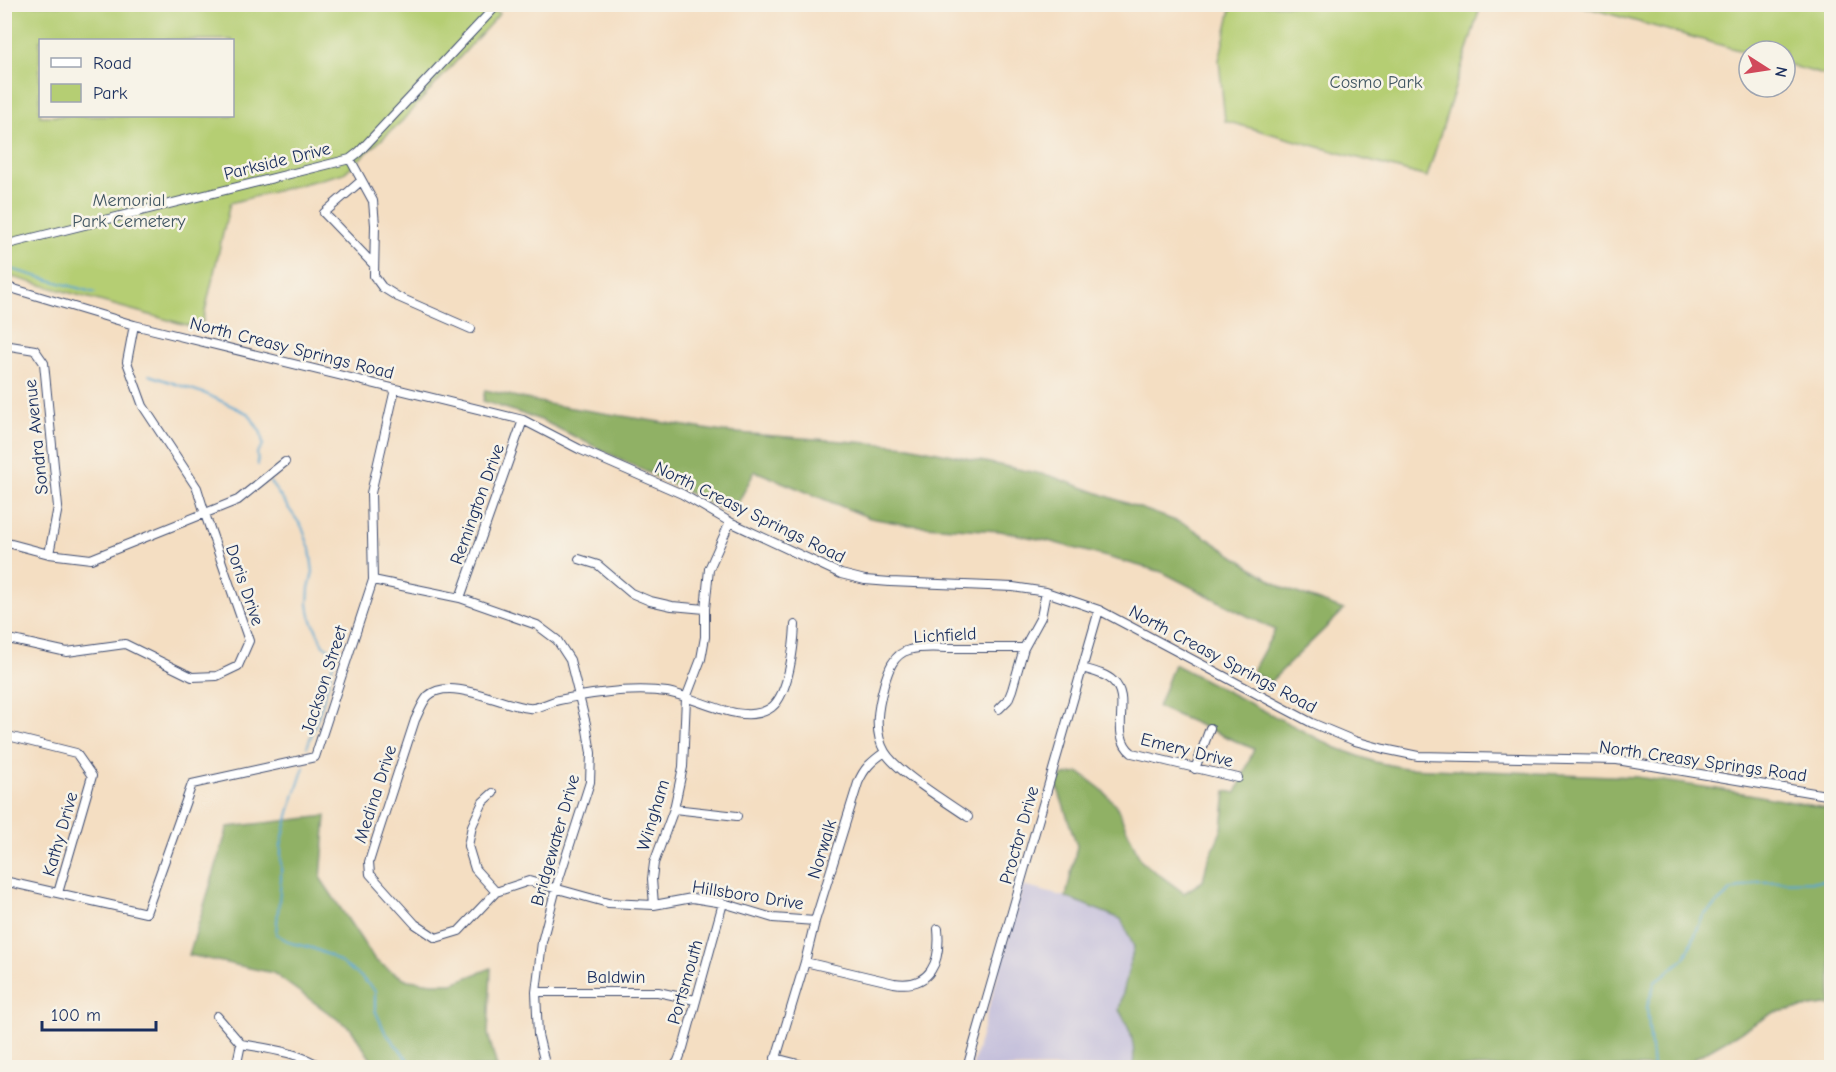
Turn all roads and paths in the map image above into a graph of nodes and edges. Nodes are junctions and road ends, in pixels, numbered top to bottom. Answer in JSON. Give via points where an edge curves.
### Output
{"nodes":[{"id":1,"x":494,"y":5,"type":"edge"},
{"id":2,"x":350,"y":159,"type":"junction"},
{"id":3,"x":361,"y":181,"type":"junction"},
{"id":4,"x":4,"y":245,"type":"edge"},
{"id":5,"x":374,"y":265,"type":"junction"},
{"id":6,"x":4,"y":286,"type":"edge"},
{"id":7,"x":134,"y":325,"type":"junction"},
{"id":8,"x":471,"y":328,"type":"dead end"},
{"id":9,"x":4,"y":345,"type":"edge"},
{"id":10,"x":395,"y":389,"type":"junction"},
{"id":11,"x":523,"y":420,"type":"junction"},
{"id":12,"x":285,"y":462,"type":"dead end"},
{"id":13,"x":205,"y":514,"type":"junction"},
{"id":14,"x":730,"y":522,"type":"junction"},
{"id":15,"x":4,"y":542,"type":"edge"},
{"id":16,"x":49,"y":554,"type":"junction"},
{"id":17,"x":579,"y":559,"type":"dead end"},
{"id":18,"x":373,"y":580,"type":"junction"},
{"id":19,"x":1046,"y":592,"type":"junction"},
{"id":20,"x":460,"y":598,"type":"junction"},
{"id":21,"x":705,"y":609,"type":"junction"},
{"id":22,"x":1099,"y":610,"type":"junction"},
{"id":23,"x":795,"y":625,"type":"dead end"},
{"id":24,"x":4,"y":638,"type":"edge"},
{"id":25,"x":1024,"y":648,"type":"junction"},
{"id":26,"x":1082,"y":668,"type":"junction"},
{"id":27,"x":579,"y":696,"type":"junction"},
{"id":28,"x":686,"y":698,"type":"junction"},
{"id":29,"x":999,"y":709,"type":"dead end"},
{"id":30,"x":1210,"y":728,"type":"dead end"},
{"id":31,"x":4,"y":735,"type":"edge"},
{"id":32,"x":885,"y":752,"type":"junction"},
{"id":33,"x":1195,"y":769,"type":"junction"},
{"id":34,"x":1238,"y":778,"type":"dead end"},
{"id":35,"x":493,"y":793,"type":"dead end"},
{"id":36,"x":1832,"y":796,"type":"edge"},
{"id":37,"x":674,"y":809,"type":"junction"},
{"id":38,"x":737,"y":816,"type":"dead end"},
{"id":39,"x":968,"y":818,"type":"dead end"},
{"id":40,"x":4,"y":881,"type":"edge"},
{"id":41,"x":556,"y":888,"type":"junction"},
{"id":42,"x":496,"y":892,"type":"junction"},
{"id":43,"x":58,"y":893,"type":"junction"},
{"id":44,"x":723,"y":903,"type":"junction"},
{"id":45,"x":654,"y":905,"type":"junction"},
{"id":46,"x":815,"y":921,"type":"junction"},
{"id":47,"x":415,"y":924,"type":"joint"},
{"id":48,"x":938,"y":929,"type":"dead end"},
{"id":49,"x":805,"y":963,"type":"junction"},
{"id":50,"x":536,"y":992,"type":"junction"},
{"id":51,"x":695,"y":1000,"type":"junction"},
{"id":52,"x":217,"y":1016,"type":"dead end"},
{"id":53,"x":241,"y":1044,"type":"junction"},
{"id":54,"x":776,"y":1058,"type":"junction"},
{"id":55,"x":4,"y":1065,"type":"edge"},
{"id":56,"x":13,"y":1068,"type":"edge"},
{"id":57,"x":236,"y":1068,"type":"edge"},
{"id":58,"x":323,"y":1068,"type":"edge"},
{"id":59,"x":546,"y":1068,"type":"edge"},
{"id":60,"x":673,"y":1068,"type":"edge"},
{"id":61,"x":773,"y":1068,"type":"edge"},
{"id":62,"x":814,"y":1068,"type":"edge"},
{"id":63,"x":967,"y":1068,"type":"edge"}],
"edges":[{"from":1,"to":2,"type":"street","name":"Parkside Drive"},
{"from":2,"to":3,"type":"street"},
{"from":2,"to":4,"type":"street","name":"Parkside Drive"},
{"from":3,"to":5,"type":"street","via":[[372,201]]},
{"from":3,"to":5,"type":"street","via":[[324,213]]},
{"from":5,"to":8,"type":"street","via":[[374,276],[382,287]]},
{"from":6,"to":7,"type":"street","name":"North Creasy Springs Road"},
{"from":7,"to":10,"type":"street","name":"North Creasy Springs Road"},
{"from":7,"to":13,"type":"street","name":"Doris Drive","via":[[127,362],[143,406],[197,488]]},
{"from":9,"to":16,"type":"street","name":"Sondra Avenue","via":[[34,350],[44,363],[58,507]]},
{"from":10,"to":11,"type":"street","name":"North Creasy Springs Road"},
{"from":10,"to":18,"type":"street","name":"Jackson Street","via":[[371,492]]},
{"from":11,"to":14,"type":"street","name":"North Creasy Springs Road","via":[[682,494]]},
{"from":11,"to":20,"type":"street","name":"Remington Drive"},
{"from":12,"to":13,"type":"street","via":[[238,500]]},
{"from":13,"to":16,"type":"street","via":[[91,559]]},
{"from":13,"to":24,"type":"street","name":"Doris Drive","via":[[249,641],[238,666],[217,676],[192,677],[125,645],[67,652]]},
{"from":14,"to":19,"type":"street","name":"North Creasy Springs Road","via":[[819,565],[865,580]]},
{"from":14,"to":21,"type":"street","name":"Wingham","via":[[709,569]]},
{"from":15,"to":16,"type":"street"},
{"from":17,"to":21,"type":"street","via":[[598,565],[631,593],[650,601]]},
{"from":18,"to":20,"type":"street","name":"Bridgewater Drive"},
{"from":18,"to":43,"type":"street","name":"Jackson Street","via":[[315,757],[192,784],[146,913]]},
{"from":19,"to":22,"type":"street","name":"North Creasy Springs Road"},
{"from":19,"to":25,"type":"street","via":[[1041,617]]},
{"from":20,"to":27,"type":"street","name":"Bridgewater Drive","via":[[529,621],[544,630],[570,660]]},
{"from":21,"to":28,"type":"street","name":"Wingham","via":[[701,659]]},
{"from":22,"to":26,"type":"street","name":"Proctor Drive"},
{"from":22,"to":36,"type":"street","name":"North Creasy Springs Road","via":[[1312,723],[1384,749],[1418,756],[1617,760]]},
{"from":23,"to":28,"type":"street","via":[[793,656],[780,698],[771,707],[748,715]]},
{"from":25,"to":29,"type":"street","via":[[1008,700]]},
{"from":25,"to":32,"type":"street","name":"Lichfield","via":[[929,648],[908,650],[897,657],[889,669],[879,706],[878,732]]},
{"from":26,"to":33,"type":"street","name":"Emery Drive","via":[[1108,677],[1118,686],[1122,742],[1127,748],[1141,756]]},
{"from":26,"to":63,"type":"street","name":"Proctor Drive"},
{"from":27,"to":28,"type":"street","via":[[644,690]]},
{"from":27,"to":41,"type":"street","name":"Bridgewater Drive","via":[[591,753],[590,782]]},
{"from":27,"to":47,"type":"street","name":"Medina Drive","via":[[532,709],[463,690],[441,690],[427,697],[369,862],[370,874]]},
{"from":28,"to":37,"type":"street","name":"Wingham","via":[[683,767]]},
{"from":30,"to":33,"type":"street"},
{"from":31,"to":43,"type":"street","name":"Kathy Drive","via":[[76,753],[92,776]]},
{"from":32,"to":39,"type":"street","via":[[902,770]]},
{"from":32,"to":46,"type":"street","name":"Norwalk","via":[[871,761],[858,783]]},
{"from":33,"to":34,"type":"street","name":"Emery Drive"},
{"from":35,"to":42,"type":"street","via":[[483,802],[468,846],[475,869]]},
{"from":37,"to":38,"type":"street"},
{"from":37,"to":45,"type":"street","name":"Wingham","via":[[654,863]]},
{"from":40,"to":43,"type":"street","name":"Jackson Street"},
{"from":41,"to":42,"type":"street","name":"Hillsboro Drive","via":[[529,881]]},
{"from":41,"to":45,"type":"street","name":"Hillsboro Drive","via":[[608,903]]},
{"from":41,"to":50,"type":"street","name":"Bridgewater Drive","via":[[542,942]]},
{"from":42,"to":47,"type":"street","name":"Hillsboro Drive","via":[[459,931],[436,938]]},
{"from":44,"to":45,"type":"street","name":"Hillsboro Drive","via":[[692,898]]},
{"from":44,"to":46,"type":"street","name":"Hillsboro Drive","via":[[773,918]]},
{"from":44,"to":51,"type":"street","name":"Portsmouth"},
{"from":46,"to":49,"type":"street","name":"Norwalk"},
{"from":48,"to":49,"type":"street","via":[[939,945],[933,968],[918,983],[894,983]]},
{"from":49,"to":54,"type":"street","name":"Norwalk"},
{"from":50,"to":51,"type":"street","name":"Baldwin","via":[[658,992]]},
{"from":50,"to":59,"type":"street","name":"Bridgewater Drive","via":[[538,1035]]},
{"from":51,"to":60,"type":"street","name":"Portsmouth","via":[[683,1048]]},
{"from":52,"to":53,"type":"street"},
{"from":53,"to":57,"type":"street"},
{"from":53,"to":58,"type":"street","via":[[294,1054]]},
{"from":54,"to":61,"type":"street","name":"Norwalk"},
{"from":54,"to":62,"type":"street"},
{"from":55,"to":56,"type":"street"}]}
